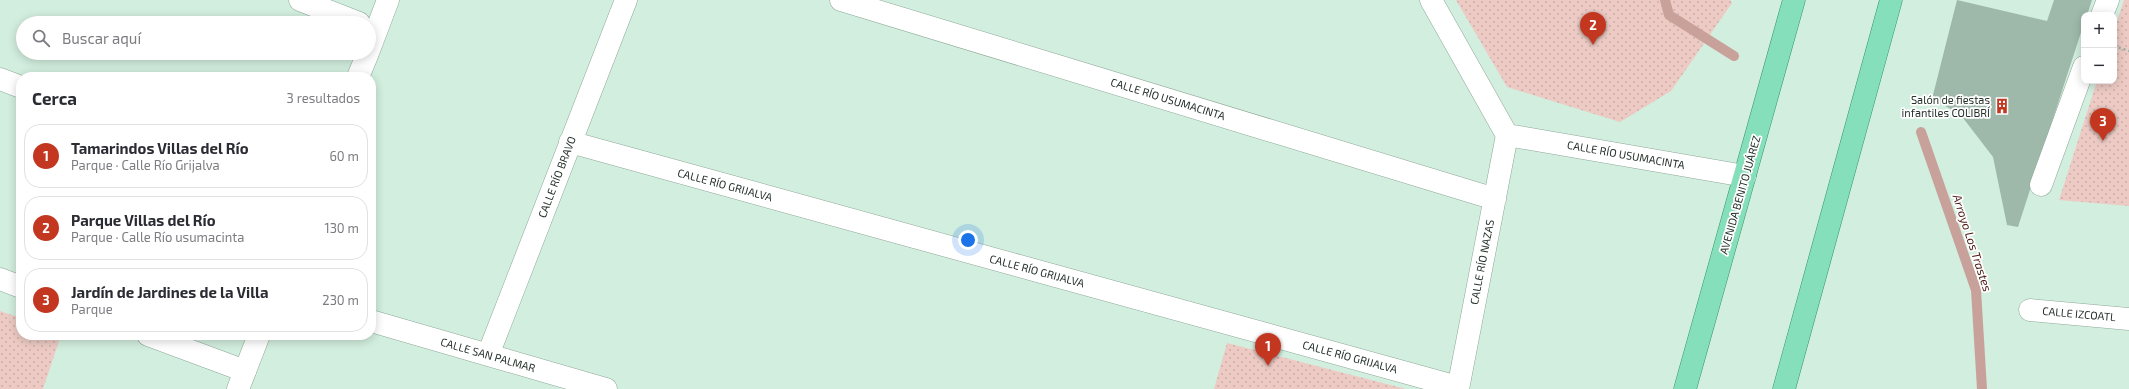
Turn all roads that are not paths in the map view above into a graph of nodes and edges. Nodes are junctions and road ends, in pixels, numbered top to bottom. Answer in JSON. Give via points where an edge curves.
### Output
{"nodes":[{"id":1,"x":300,"y":0,"type":"edge"},
{"id":2,"x":388,"y":0,"type":"edge"},
{"id":3,"x":626,"y":0,"type":"edge"},
{"id":4,"x":841,"y":0,"type":"edge"},
{"id":5,"x":1432,"y":0,"type":"edge"},
{"id":6,"x":1794,"y":0,"type":"edge"},
{"id":7,"x":1891,"y":0,"type":"edge"},
{"id":8,"x":2108,"y":0,"type":"edge"},
{"id":9,"x":2103,"y":12,"type":"edge"},
{"id":10,"x":340,"y":16,"type":"edge"},
{"id":11,"x":376,"y":16,"type":"edge"},
{"id":12,"x":365,"y":60,"type":"edge"},
{"id":13,"x":360,"y":72,"type":"edge"},
{"id":14,"x":2081,"y":75,"type":"edge"},
{"id":15,"x":0,"y":80,"type":"edge"},
{"id":16,"x":16,"y":85,"type":"edge"},
{"id":17,"x":1507,"y":135,"type":"junction"},
{"id":18,"x":570,"y":142,"type":"junction"},
{"id":19,"x":1746,"y":176,"type":"junction"},
{"id":20,"x":2041,"y":185,"type":"dead end"},
{"id":21,"x":1495,"y":199,"type":"junction"},
{"id":22,"x":0,"y":279,"type":"edge"},
{"id":23,"x":16,"y":285,"type":"edge"},
{"id":24,"x":2030,"y":310,"type":"dead end"},
{"id":25,"x":2129,"y":319,"type":"edge"},
{"id":26,"x":376,"y":322,"type":"edge"},
{"id":27,"x":158,"y":340,"type":"edge"},
{"id":28,"x":257,"y":340,"type":"edge"},
{"id":29,"x":488,"y":355,"type":"junction"},
{"id":30,"x":241,"y":380,"type":"edge"},
{"id":31,"x":1458,"y":388,"type":"edge"},
{"id":32,"x":606,"y":389,"type":"edge"},
{"id":33,"x":1685,"y":389,"type":"edge"},
{"id":34,"x":1784,"y":389,"type":"edge"}],
"edges":[{"from":1,"to":10,"type":"street"},
{"from":2,"to":11,"type":"street"},
{"from":3,"to":18,"type":"street","name":"CALLE RÍO BRAVO"},
{"from":4,"to":21,"type":"street","name":"CALLE RÍO USUMACINTA"},
{"from":5,"to":17,"type":"street"},
{"from":6,"to":19,"type":"main road","name":"AVENIDA BENITO JUÁREZ"},
{"from":7,"to":34,"type":"main road"},
{"from":8,"to":9,"type":"street"},
{"from":12,"to":13,"type":"street"},
{"from":14,"to":20,"type":"street"},
{"from":15,"to":16,"type":"street"},
{"from":17,"to":19,"type":"street","name":"CALLE RÍO USUMACINTA"},
{"from":17,"to":21,"type":"street","name":"CALLE RÍO NAZAS"},
{"from":18,"to":29,"type":"street","name":"CALLE RÍO BRAVO"},
{"from":18,"to":31,"type":"street","name":"CALLE RÍO GRIJALVA"},
{"from":19,"to":33,"type":"main road","name":"AVENIDA BENITO JUÁREZ"},
{"from":21,"to":31,"type":"street","name":"CALLE RÍO NAZAS"},
{"from":22,"to":23,"type":"street"},
{"from":24,"to":25,"type":"street","name":"CALLE IZCOATL"},
{"from":26,"to":29,"type":"street","name":"CALLE SAN PALMAR"},
{"from":27,"to":30,"type":"street"},
{"from":28,"to":30,"type":"street"},
{"from":29,"to":32,"type":"street","name":"CALLE SAN PALMAR"}]}
